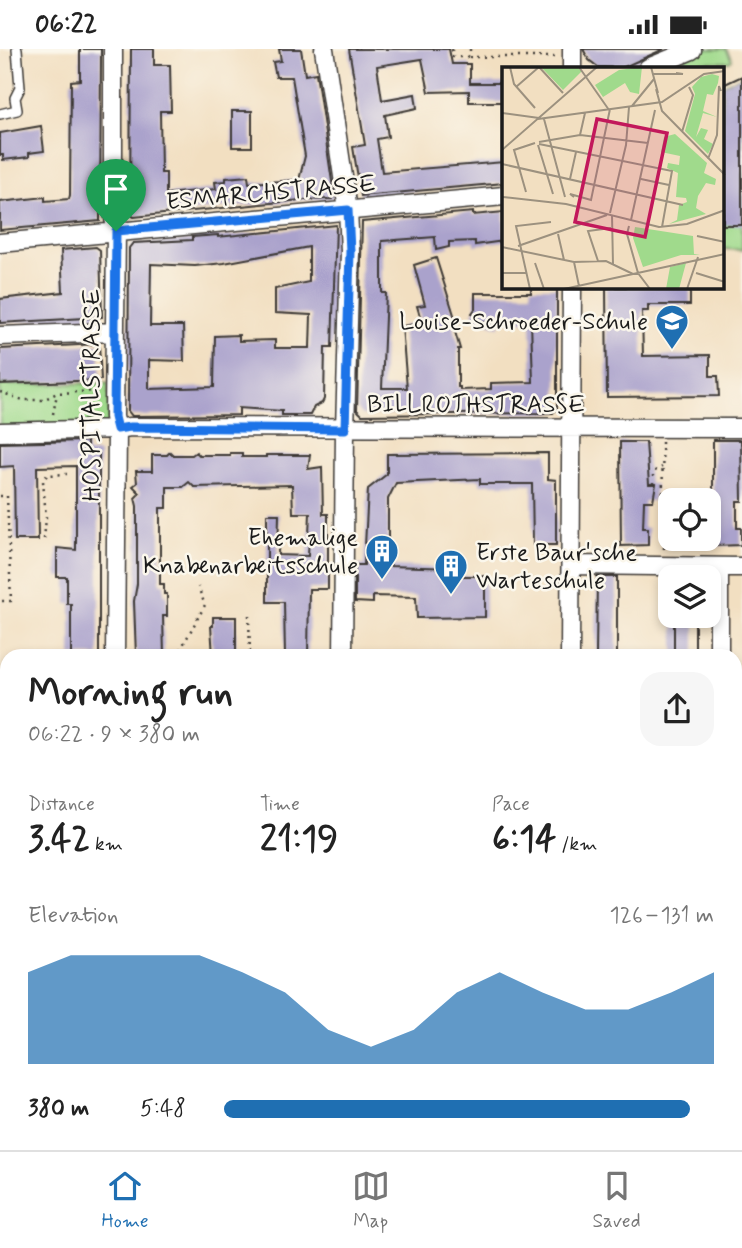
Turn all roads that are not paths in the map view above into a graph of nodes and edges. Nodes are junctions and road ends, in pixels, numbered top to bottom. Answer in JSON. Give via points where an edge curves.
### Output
{"nodes":[{"id":1,"x":16,"y":49,"type":"edge"},
{"id":2,"x":113,"y":49,"type":"edge"},
{"id":3,"x":324,"y":49,"type":"edge"},
{"id":4,"x":692,"y":50,"type":"edge"},
{"id":5,"x":650,"y":67,"type":"edge"},
{"id":6,"x":0,"y":114,"type":"edge"},
{"id":7,"x":502,"y":196,"type":"edge"},
{"id":8,"x":348,"y":210,"type":"junction"},
{"id":9,"x":116,"y":231,"type":"junction"},
{"id":10,"x":0,"y":243,"type":"edge"},
{"id":11,"x":572,"y":289,"type":"edge"},
{"id":12,"x":115,"y":332,"type":"junction"},
{"id":13,"x":0,"y":336,"type":"edge"},
{"id":14,"x":742,"y":428,"type":"edge"},
{"id":15,"x":117,"y":429,"type":"junction"},
{"id":16,"x":345,"y":429,"type":"junction"},
{"id":17,"x":571,"y":429,"type":"junction"},
{"id":18,"x":0,"y":432,"type":"edge"},
{"id":19,"x":571,"y":565,"type":"junction"},
{"id":20,"x":658,"y":566,"type":"edge"},
{"id":21,"x":742,"y":567,"type":"edge"},
{"id":22,"x":721,"y":568,"type":"edge"},
{"id":23,"x":719,"y":628,"type":"edge"},
{"id":24,"x":115,"y":649,"type":"edge"},
{"id":25,"x":343,"y":649,"type":"edge"},
{"id":26,"x":570,"y":649,"type":"edge"},
{"id":27,"x":719,"y":649,"type":"edge"}],
"edges":[{"from":1,"to":6,"type":"lane","via":[[17,110]]},
{"from":2,"to":9,"type":"street","name":"HOSPITALSTRASSE"},
{"from":3,"to":8,"type":"street"},
{"from":4,"to":5,"type":"street"},
{"from":7,"to":8,"type":"street","name":"ESMARCHSTRASSE"},
{"from":8,"to":9,"type":"street","name":"ESMARCHSTRASSE"},
{"from":8,"to":16,"type":"street"},
{"from":9,"to":10,"type":"street","name":"ESMARCHSTRASSE"},
{"from":9,"to":12,"type":"street","name":"HOSPITALSTRASSE"},
{"from":11,"to":17,"type":"street"},
{"from":12,"to":13,"type":"street"},
{"from":12,"to":15,"type":"street","name":"HOSPITALSTRASSE"},
{"from":14,"to":17,"type":"street","name":"BILLROTHSTRASSE"},
{"from":15,"to":16,"type":"street","name":"BILLROTHSTRASSE"},
{"from":15,"to":18,"type":"street","name":"BILLROTHSTRASSE"},
{"from":15,"to":24,"type":"street","name":"HOSPITALSTRASSE"},
{"from":16,"to":17,"type":"street","name":"BILLROTHSTRASSE"},
{"from":16,"to":25,"type":"street"},
{"from":17,"to":19,"type":"street"},
{"from":19,"to":20,"type":"street"},
{"from":19,"to":26,"type":"street"},
{"from":21,"to":22,"type":"street"},
{"from":23,"to":27,"type":"street"}]}
